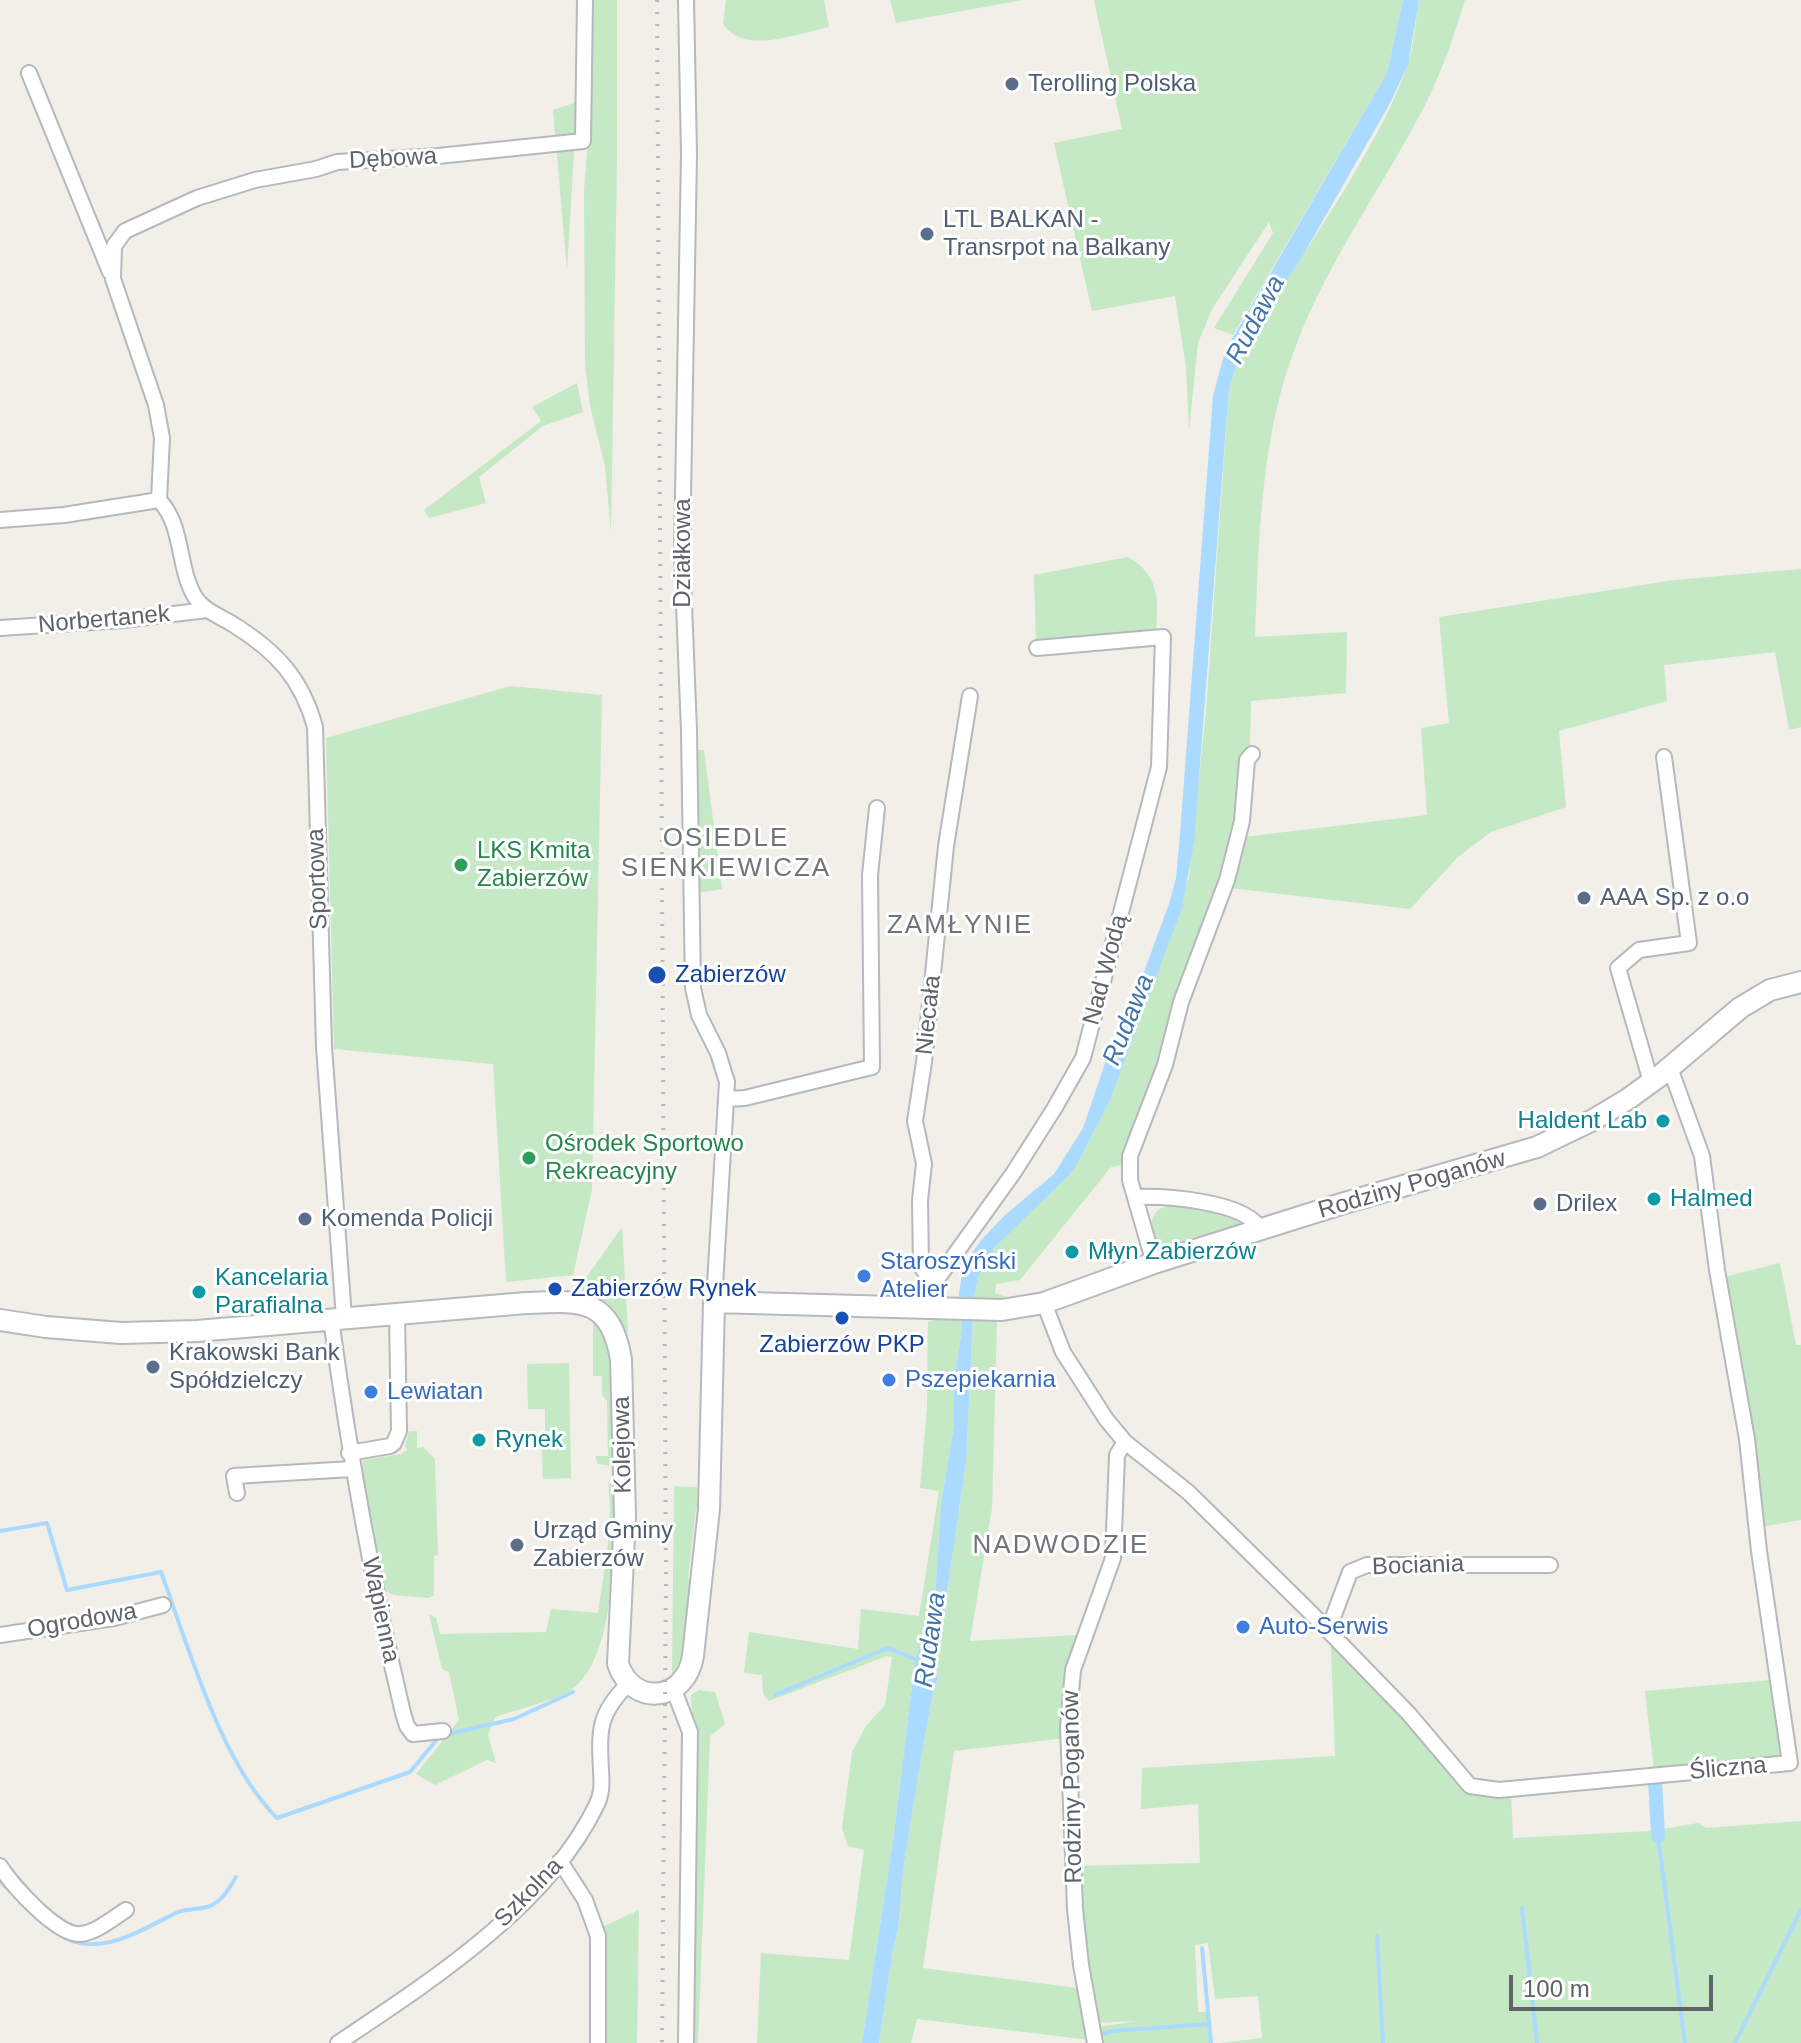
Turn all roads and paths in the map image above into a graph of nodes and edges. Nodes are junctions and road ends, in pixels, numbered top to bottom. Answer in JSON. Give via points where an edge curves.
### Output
{"nodes":[{"id":1,"x":585,"y":0,"type":"edge"},
{"id":2,"x":686,"y":0,"type":"edge"},
{"id":3,"x":29,"y":73,"type":"dead end"},
{"id":4,"x":91,"y":228,"type":"junction"},
{"id":5,"x":114,"y":246,"type":"junction"},
{"id":6,"x":113,"y":279,"type":"junction"},
{"id":7,"x":159,"y":500,"type":"junction"},
{"id":8,"x":0,"y":520,"type":"edge"},
{"id":9,"x":207,"y":610,"type":"junction"},
{"id":10,"x":0,"y":628,"type":"edge"},
{"id":11,"x":1037,"y":648,"type":"dead end"},
{"id":12,"x":970,"y":696,"type":"dead end"},
{"id":13,"x":1252,"y":754,"type":"dead end"},
{"id":14,"x":1664,"y":757,"type":"dead end"},
{"id":15,"x":877,"y":808,"type":"dead end"},
{"id":16,"x":1801,"y":982,"type":"edge"},
{"id":17,"x":1670,"y":1068,"type":"junction"},
{"id":18,"x":1651,"y":1082,"type":"junction"},
{"id":19,"x":728,"y":1099,"type":"junction"},
{"id":20,"x":1136,"y":1197,"type":"junction"},
{"id":21,"x":1261,"y":1230,"type":"junction"},
{"id":22,"x":1154,"y":1263,"type":"junction"},
{"id":23,"x":933,"y":1285,"type":"junction"},
{"id":24,"x":714,"y":1302,"type":"junction"},
{"id":25,"x":1044,"y":1303,"type":"junction"},
{"id":26,"x":930,"y":1308,"type":"junction"},
{"id":27,"x":397,"y":1314,"type":"junction"},
{"id":28,"x":338,"y":1319,"type":"junction"},
{"id":29,"x":0,"y":1320,"type":"edge"},
{"id":30,"x":1125,"y":1442,"type":"junction"},
{"id":31,"x":349,"y":1453,"type":"junction"},
{"id":32,"x":352,"y":1469,"type":"junction"},
{"id":33,"x":237,"y":1493,"type":"dead end"},
{"id":34,"x":1550,"y":1565,"type":"dead end"},
{"id":35,"x":163,"y":1605,"type":"dead end"},
{"id":36,"x":1328,"y":1631,"type":"junction"},
{"id":37,"x":0,"y":1635,"type":"edge"},
{"id":38,"x":629,"y":1683,"type":"junction"},
{"id":39,"x":674,"y":1690,"type":"junction"},
{"id":40,"x":443,"y":1731,"type":"dead end"},
{"id":41,"x":560,"y":1861,"type":"junction"},
{"id":42,"x":0,"y":1866,"type":"edge"},
{"id":43,"x":126,"y":1910,"type":"dead end"},
{"id":44,"x":338,"y":2043,"type":"edge"},
{"id":45,"x":598,"y":2043,"type":"edge"},
{"id":46,"x":686,"y":2043,"type":"edge"},
{"id":47,"x":1095,"y":2043,"type":"edge"}],
"edges":[{"from":1,"to":5,"type":"street","name":"Dębowa","via":[[583,141],[337,162],[255,180],[197,198],[125,231]]},
{"from":2,"to":19,"type":"street","name":"Działkowa","via":[[689,154],[682,553],[693,988],[724,1070]]},
{"from":3,"to":4,"type":"street"},
{"from":4,"to":5,"type":"street"},
{"from":4,"to":6,"type":"street"},
{"from":5,"to":6,"type":"street"},
{"from":6,"to":7,"type":"street","via":[[156,405],[162,438]]},
{"from":7,"to":8,"type":"street"},
{"from":7,"to":9,"type":"street","name":"Sportowa","via":[[178,537],[195,597]]},
{"from":9,"to":10,"type":"street","name":"Norbertanek"},
{"from":9,"to":28,"type":"street","name":"Sportowa","via":[[269,649],[296,679],[315,727]]},
{"from":11,"to":23,"type":"street","name":"Nad Wodą","via":[[1163,637],[1159,767],[1083,1058],[1014,1172]]},
{"from":12,"to":23,"type":"street","name":"Niecała","via":[[946,846],[915,1121],[924,1164],[921,1266]]},
{"from":13,"to":20,"type":"street","via":[[1227,880],[1130,1156]]},
{"from":14,"to":18,"type":"street","via":[[1689,943],[1639,950],[1618,968]]},
{"from":15,"to":19,"type":"street","via":[[870,875],[872,1067]]},
{"from":16,"to":17,"type":"street","name":"Rodziny Poganów","via":[[1770,990],[1740,1008]]},
{"from":17,"to":18,"type":"street","name":"Rodziny Poganów"},
{"from":17,"to":36,"type":"street","name":"Śliczna","via":[[1702,1156],[1743,1410],[1790,1763],[1499,1790],[1470,1786]]},
{"from":18,"to":21,"type":"street","name":"Rodziny Poganów","via":[[1612,1109],[1537,1147]]},
{"from":19,"to":24,"type":"street"},
{"from":20,"to":21,"type":"street","via":[[1178,1197],[1233,1210],[1253,1219]]},
{"from":20,"to":22,"type":"street"},
{"from":21,"to":22,"type":"street","name":"Rodziny Poganów"},
{"from":22,"to":25,"type":"street","name":"Rodziny Poganów"},
{"from":23,"to":26,"type":"street","name":"Nad Wodą"},
{"from":24,"to":26,"type":"street","name":"Rodziny Poganów"},
{"from":24,"to":39,"type":"street","via":[[701,1586],[692,1665]]},
{"from":25,"to":26,"type":"street","name":"Rodziny Poganów","via":[[1002,1310]]},
{"from":25,"to":30,"type":"street","via":[[1063,1352]]},
{"from":27,"to":28,"type":"street","name":"Kolejowa"},
{"from":27,"to":31,"type":"street","via":[[399,1431],[390,1446]]},
{"from":27,"to":38,"type":"street","name":"Kolejowa","via":[[569,1301],[594,1308],[610,1323],[621,1359],[625,1516],[618,1657]]},
{"from":28,"to":29,"type":"street","name":"Kolejowa","via":[[128,1333]]},
{"from":28,"to":31,"type":"street","name":"Wapienna"},
{"from":30,"to":36,"type":"street","via":[[1188,1492]]},
{"from":30,"to":47,"type":"street","name":"Rodziny Poganów","via":[[1117,1455],[1113,1558],[1073,1670],[1068,1721],[1075,1909]]},
{"from":31,"to":32,"type":"street","name":"Wapienna"},
{"from":32,"to":33,"type":"street","via":[[234,1476]]},
{"from":32,"to":40,"type":"street","name":"Wapienna","via":[[407,1726],[413,1734]]},
{"from":34,"to":36,"type":"street","name":"Bociania","via":[[1367,1565],[1350,1572]]},
{"from":35,"to":37,"type":"street","name":"Ogrodowa"},
{"from":38,"to":39,"type":"street","via":[[645,1692]]},
{"from":38,"to":41,"type":"street","name":"Szkolna","via":[[601,1720],[599,1799]]},
{"from":39,"to":46,"type":"street","via":[[690,1732]]},
{"from":41,"to":44,"type":"street","name":"Szkolna","via":[[493,1931]]},
{"from":41,"to":45,"type":"street","via":[[585,1900],[598,1936]]},
{"from":42,"to":43,"type":"street","via":[[25,1898],[69,1932],[91,1931]]}]}
